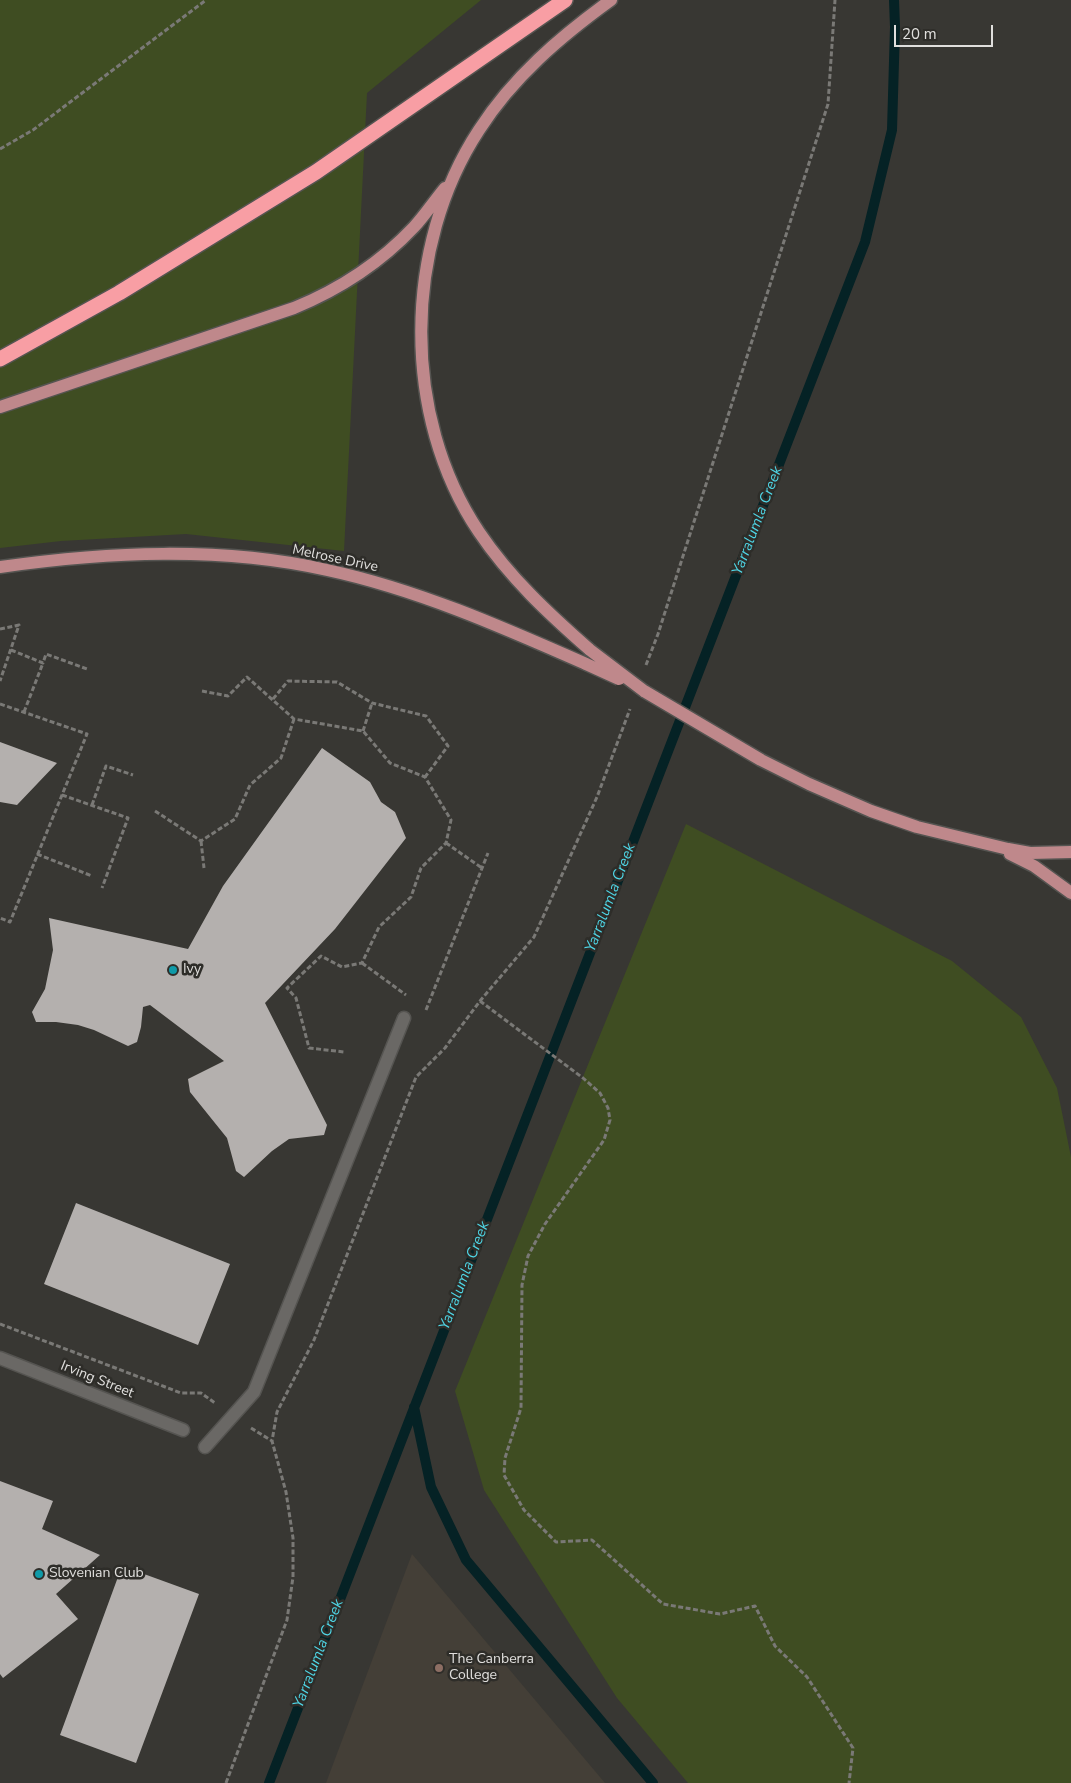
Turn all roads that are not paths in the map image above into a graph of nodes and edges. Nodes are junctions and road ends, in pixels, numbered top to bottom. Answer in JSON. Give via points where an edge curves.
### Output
{"nodes":[{"id":1,"x":565,"y":0,"type":"edge"},
{"id":2,"x":611,"y":0,"type":"edge"},
{"id":3,"x":453,"y":178,"type":"junction"},
{"id":4,"x":0,"y":359,"type":"edge"},
{"id":5,"x":0,"y":407,"type":"edge"},
{"id":6,"x":0,"y":567,"type":"edge"},
{"id":7,"x":644,"y":691,"type":"junction"},
{"id":8,"x":979,"y":842,"type":"junction"},
{"id":9,"x":1071,"y":852,"type":"edge"},
{"id":10,"x":1071,"y":893,"type":"edge"},
{"id":11,"x":404,"y":1018,"type":"dead end"},
{"id":12,"x":0,"y":1358,"type":"edge"},
{"id":13,"x":183,"y":1430,"type":"dead end"},
{"id":14,"x":205,"y":1447,"type":"dead end"}],
"edges":[{"from":1,"to":4,"type":"highway","via":[[316,172],[119,293]]},
{"from":2,"to":3,"type":"main road","via":[[553,44],[515,83],[478,130]]},
{"from":3,"to":5,"type":"main road","via":[[414,227],[388,250],[342,285],[316,299]]},
{"from":3,"to":7,"type":"main road","bridge":true,"via":[[435,229],[423,291],[422,354],[427,393],[446,466],[478,530],[522,586],[590,650]]},
{"from":6,"to":7,"type":"main road","name":"Melrose Drive","bridge":true,"via":[[147,554],[254,558],[316,568],[374,581],[450,608],[520,635]]},
{"from":7,"to":8,"type":"main road","via":[[761,760],[817,788],[871,812]]},
{"from":8,"to":9,"type":"main road","via":[[1030,853]]},
{"from":8,"to":10,"type":"main road","via":[[1021,858]]},
{"from":11,"to":14,"type":"street","via":[[254,1392]]},
{"from":12,"to":13,"type":"street","name":"Irving Street"}]}
